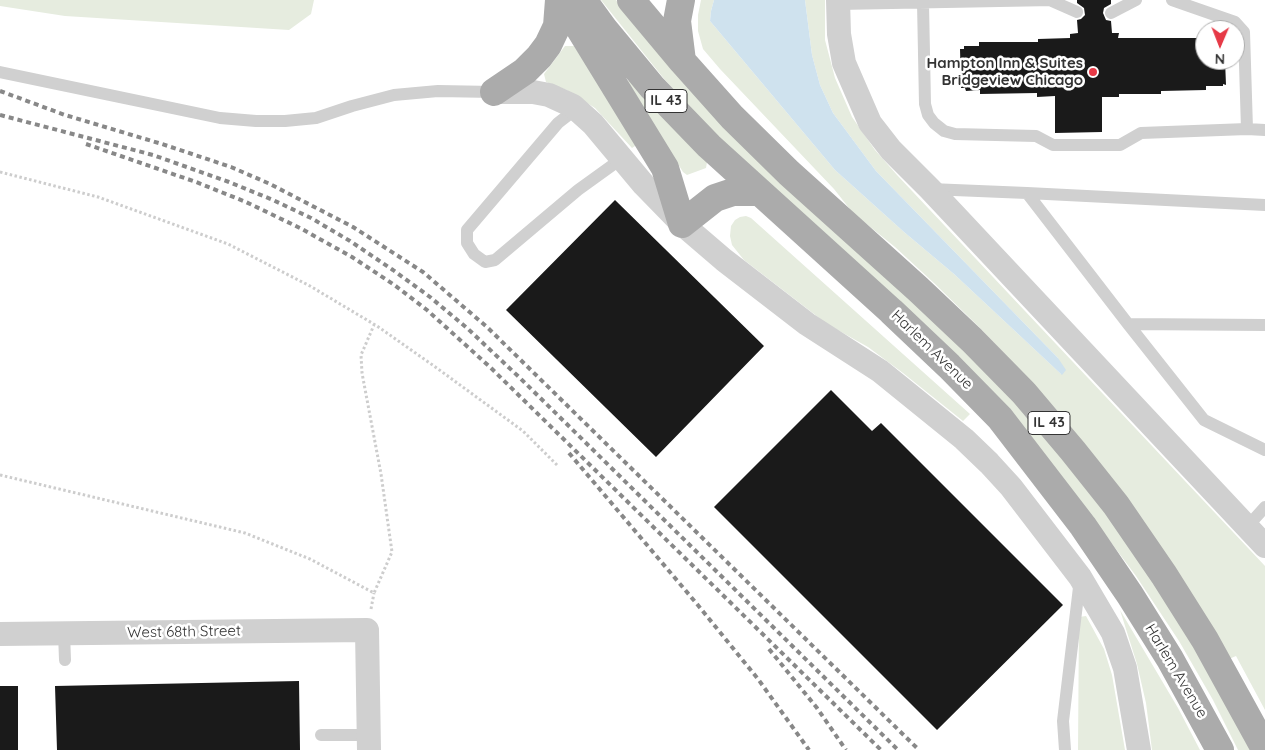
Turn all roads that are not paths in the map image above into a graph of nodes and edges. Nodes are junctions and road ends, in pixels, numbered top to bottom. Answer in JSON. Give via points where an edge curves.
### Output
{"nodes":[{"id":1,"x":561,"y":0,"type":"edge"},
{"id":2,"x":583,"y":0,"type":"edge"},
{"id":3,"x":631,"y":0,"type":"edge"},
{"id":4,"x":681,"y":0,"type":"edge"},
{"id":5,"x":1052,"y":0,"type":"edge"},
{"id":6,"x":1136,"y":0,"type":"edge"},
{"id":7,"x":1172,"y":0,"type":"edge"},
{"id":8,"x":838,"y":2,"type":"edge"},
{"id":9,"x":922,"y":3,"type":"junction"},
{"id":10,"x":1077,"y":12,"type":"dead end"},
{"id":11,"x":1111,"y":13,"type":"dead end"},
{"id":12,"x":682,"y":62,"type":"junction"},
{"id":13,"x":0,"y":72,"type":"edge"},
{"id":14,"x":494,"y":92,"type":"junction"},
{"id":15,"x":576,"y":109,"type":"junction"},
{"id":16,"x":1247,"y":129,"type":"junction"},
{"id":17,"x":1265,"y":130,"type":"edge"},
{"id":18,"x":621,"y":159,"type":"junction"},
{"id":19,"x":930,"y":189,"type":"junction"},
{"id":20,"x":760,"y":192,"type":"junction"},
{"id":21,"x":1027,"y":193,"type":"junction"},
{"id":22,"x":1265,"y":205,"type":"edge"},
{"id":23,"x":682,"y":224,"type":"junction"},
{"id":24,"x":1128,"y":324,"type":"junction"},
{"id":25,"x":1265,"y":325,"type":"edge"},
{"id":26,"x":1265,"y":450,"type":"edge"},
{"id":27,"x":1265,"y":507,"type":"edge"},
{"id":28,"x":1247,"y":526,"type":"junction"},
{"id":29,"x":1265,"y":546,"type":"edge"},
{"id":30,"x":1080,"y":577,"type":"junction"},
{"id":31,"x":64,"y":633,"type":"junction"},
{"id":32,"x":0,"y":634,"type":"edge"},
{"id":33,"x":65,"y":660,"type":"dead end"},
{"id":34,"x":321,"y":735,"type":"dead end"},
{"id":35,"x":369,"y":742,"type":"edge"},
{"id":36,"x":1265,"y":749,"type":"edge"},
{"id":37,"x":1064,"y":750,"type":"edge"},
{"id":38,"x":1139,"y":750,"type":"edge"},
{"id":39,"x":1220,"y":750,"type":"edge"}],
"edges":[{"from":1,"to":14,"type":"main road","via":[[557,26],[548,45],[525,71]]},
{"from":1,"to":23,"type":"main road","via":[[665,168]]},
{"from":2,"to":20,"type":"main road","name":"Harlem Avenue","number":"IL 43","via":[[652,87],[709,146]]},
{"from":3,"to":12,"type":"main road","number":"IL 43"},
{"from":4,"to":12,"type":"main road","via":[[678,20]]},
{"from":5,"to":9,"type":"lane"},
{"from":5,"to":10,"type":"lane"},
{"from":6,"to":11,"type":"lane"},
{"from":7,"to":16,"type":"lane","via":[[1235,22],[1244,32]]},
{"from":8,"to":9,"type":"lane"},
{"from":8,"to":19,"type":"street","via":[[844,63],[870,124]]},
{"from":9,"to":16,"type":"lane","via":[[925,104],[928,115],[944,131],[1036,136],[1053,145],[1120,145],[1141,133]]},
{"from":12,"to":36,"type":"main road","number":"IL 43","via":[[732,118],[789,173],[972,340],[1061,436],[1116,506],[1164,575],[1205,640]]},
{"from":13,"to":14,"type":"lane","via":[[220,118],[256,121],[316,118],[394,95],[438,90]]},
{"from":14,"to":15,"type":"street","via":[[549,95]]},
{"from":15,"to":18,"type":"street","via":[[593,124]]},
{"from":15,"to":18,"type":"lane","via":[[558,123],[467,230],[467,244],[474,254],[485,262],[495,260],[578,190]]},
{"from":16,"to":17,"type":"lane"},
{"from":18,"to":23,"type":"street"},
{"from":19,"to":21,"type":"lane"},
{"from":19,"to":28,"type":"street"},
{"from":20,"to":23,"type":"main road","via":[[733,192],[715,198]]},
{"from":20,"to":39,"type":"main road","name":"Harlem Avenue","number":"IL 43","via":[[891,310],[1000,418],[1083,526],[1130,595]]},
{"from":21,"to":22,"type":"lane"},
{"from":21,"to":24,"type":"lane"},
{"from":23,"to":30,"type":"street","via":[[807,324],[880,371],[964,440],[1011,488]]},
{"from":24,"to":25,"type":"lane"},
{"from":24,"to":26,"type":"lane","via":[[1204,420]]},
{"from":27,"to":28,"type":"lane"},
{"from":28,"to":29,"type":"street"},
{"from":30,"to":37,"type":"lane","via":[[1063,720]]},
{"from":30,"to":38,"type":"street","via":[[1113,633],[1125,668]]},
{"from":31,"to":32,"type":"street","name":"West 68th Street"},
{"from":31,"to":33,"type":"lane"},
{"from":31,"to":35,"type":"street","name":"West 68th Street","via":[[367,630]]},
{"from":34,"to":35,"type":"lane"}]}
